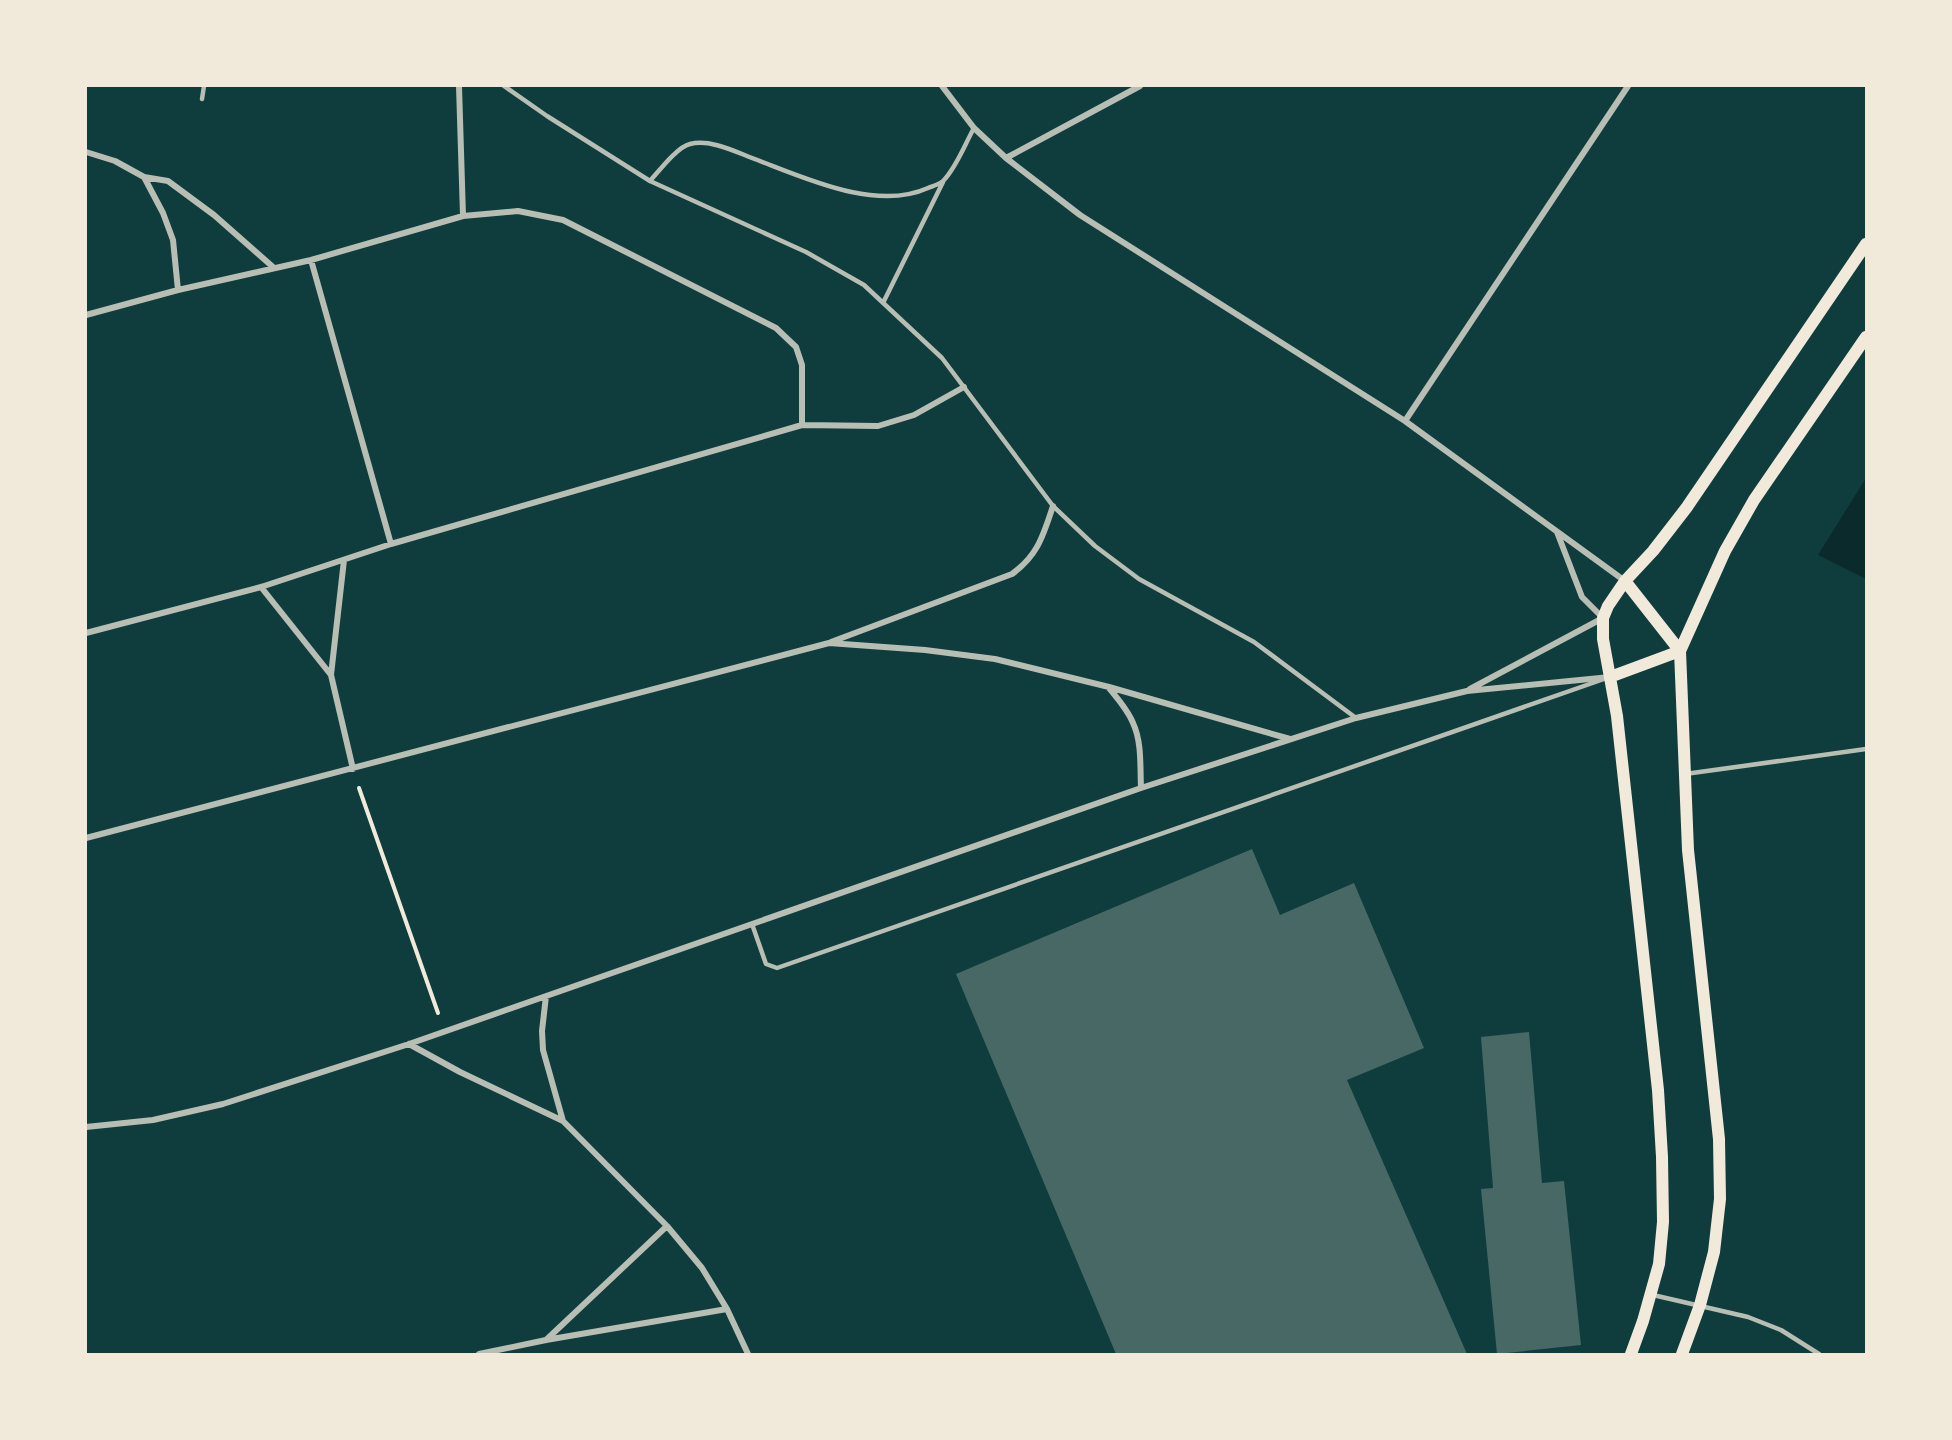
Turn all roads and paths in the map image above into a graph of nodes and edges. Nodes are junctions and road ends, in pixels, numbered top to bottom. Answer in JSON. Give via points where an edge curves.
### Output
{"nodes":[{"id":1,"x":204,"y":86,"type":"edge"},
{"id":2,"x":451,"y":86,"type":"edge"},
{"id":3,"x":504,"y":86,"type":"edge"},
{"id":4,"x":942,"y":86,"type":"edge"},
{"id":5,"x":1140,"y":86,"type":"edge"},
{"id":6,"x":1628,"y":86,"type":"edge"},
{"id":7,"x":459,"y":88,"type":"edge"},
{"id":8,"x":202,"y":99,"type":"dead end"},
{"id":9,"x":974,"y":128,"type":"junction"},
{"id":10,"x":86,"y":152,"type":"edge"},
{"id":11,"x":1006,"y":158,"type":"junction"},
{"id":12,"x":144,"y":177,"type":"junction"},
{"id":13,"x":650,"y":181,"type":"junction"},
{"id":14,"x":943,"y":181,"type":"junction"},
{"id":15,"x":463,"y":216,"type":"junction"},
{"id":16,"x":1866,"y":244,"type":"edge"},
{"id":17,"x":311,"y":260,"type":"junction"},
{"id":18,"x":273,"y":267,"type":"junction"},
{"id":19,"x":178,"y":290,"type":"junction"},
{"id":20,"x":883,"y":303,"type":"junction"},
{"id":21,"x":86,"y":315,"type":"edge"},
{"id":22,"x":1866,"y":337,"type":"edge"},
{"id":23,"x":964,"y":387,"type":"junction"},
{"id":24,"x":1405,"y":421,"type":"junction"},
{"id":25,"x":802,"y":426,"type":"junction"},
{"id":26,"x":1053,"y":506,"type":"junction"},
{"id":27,"x":1557,"y":532,"type":"junction"},
{"id":28,"x":391,"y":544,"type":"junction"},
{"id":29,"x":344,"y":560,"type":"junction"},
{"id":30,"x":1625,"y":581,"type":"junction"},
{"id":31,"x":261,"y":587,"type":"junction"},
{"id":32,"x":1603,"y":618,"type":"junction"},
{"id":33,"x":86,"y":633,"type":"edge"},
{"id":34,"x":829,"y":643,"type":"junction"},
{"id":35,"x":1680,"y":651,"type":"junction"},
{"id":36,"x":331,"y":675,"type":"junction"},
{"id":37,"x":1610,"y":677,"type":"junction"},
{"id":38,"x":1109,"y":687,"type":"junction"},
{"id":39,"x":1467,"y":691,"type":"junction"},
{"id":40,"x":1356,"y":718,"type":"junction"},
{"id":41,"x":1291,"y":739,"type":"junction"},
{"id":42,"x":1866,"y":749,"type":"edge"},
{"id":43,"x":353,"y":769,"type":"junction"},
{"id":44,"x":1684,"y":774,"type":"junction"},
{"id":45,"x":1141,"y":788,"type":"junction"},
{"id":46,"x":86,"y":838,"type":"edge"},
{"id":47,"x":752,"y":924,"type":"junction"},
{"id":48,"x":546,"y":996,"type":"junction"},
{"id":49,"x":445,"y":1030,"type":"junction"},
{"id":50,"x":408,"y":1044,"type":"junction"},
{"id":51,"x":564,"y":1121,"type":"junction"},
{"id":52,"x":86,"y":1127,"type":"edge"},
{"id":53,"x":667,"y":1226,"type":"junction"},
{"id":54,"x":1650,"y":1294,"type":"junction"},
{"id":55,"x":1700,"y":1305,"type":"junction"},
{"id":56,"x":727,"y":1309,"type":"junction"},
{"id":57,"x":546,"y":1340,"type":"junction"},
{"id":58,"x":479,"y":1354,"type":"edge"},
{"id":59,"x":748,"y":1354,"type":"edge"},
{"id":60,"x":1631,"y":1354,"type":"edge"},
{"id":61,"x":1682,"y":1354,"type":"edge"},
{"id":62,"x":1819,"y":1354,"type":"edge"}],
"edges":[{"from":1,"to":8,"type":"lane"},
{"from":2,"to":7,"type":"street"},
{"from":3,"to":13,"type":"lane"},
{"from":4,"to":9,"type":"street"},
{"from":5,"to":11,"type":"street"},
{"from":6,"to":24,"type":"street"},
{"from":7,"to":15,"type":"street"},
{"from":9,"to":11,"type":"street"},
{"from":9,"to":14,"type":"lane"},
{"from":10,"to":12,"type":"street","via":[[115,161]]},
{"from":11,"to":24,"type":"street","via":[[1080,215]]},
{"from":12,"to":18,"type":"street","via":[[168,181]]},
{"from":12,"to":19,"type":"street","via":[[173,240]]},
{"from":13,"to":14,"type":"lane","via":[[681,149],[702,143],[861,194],[892,197],[917,193]]},
{"from":13,"to":20,"type":"lane","via":[[806,252],[864,285]]},
{"from":14,"to":20,"type":"lane"},
{"from":15,"to":17,"type":"street"},
{"from":15,"to":25,"type":"street","via":[[518,211],[564,220],[776,328],[796,347],[802,365]]},
{"from":16,"to":30,"type":"main road","via":[[1687,507]]},
{"from":17,"to":18,"type":"street"},
{"from":17,"to":28,"type":"street"},
{"from":18,"to":19,"type":"street"},
{"from":19,"to":21,"type":"street"},
{"from":20,"to":23,"type":"lane","via":[[942,358]]},
{"from":22,"to":35,"type":"main road","via":[[1754,500],[1725,551]]},
{"from":23,"to":25,"type":"street","via":[[914,415],[878,426]]},
{"from":23,"to":26,"type":"lane"},
{"from":24,"to":27,"type":"street"},
{"from":25,"to":28,"type":"street"},
{"from":26,"to":34,"type":"street","via":[[1039,547],[1012,574]]},
{"from":26,"to":40,"type":"lane","via":[[1095,546],[1139,579],[1254,642]]},
{"from":27,"to":30,"type":"street"},
{"from":27,"to":32,"type":"street","via":[[1582,597]]},
{"from":28,"to":29,"type":"street"},
{"from":29,"to":31,"type":"street"},
{"from":29,"to":36,"type":"street"},
{"from":30,"to":32,"type":"main road"},
{"from":30,"to":35,"type":"main road"},
{"from":31,"to":33,"type":"street"},
{"from":31,"to":36,"type":"street"},
{"from":32,"to":37,"type":"main road"},
{"from":32,"to":39,"type":"street"},
{"from":34,"to":38,"type":"street","via":[[995,658]]},
{"from":34,"to":43,"type":"street"},
{"from":35,"to":37,"type":"main road"},
{"from":35,"to":44,"type":"main road"},
{"from":36,"to":43,"type":"street"},
{"from":37,"to":39,"type":"street"},
{"from":37,"to":47,"type":"lane","via":[[777,968],[766,964]]},
{"from":37,"to":54,"type":"main road","via":[[1658,1090],[1663,1222],[1659,1264]]},
{"from":38,"to":41,"type":"street"},
{"from":38,"to":45,"type":"street","via":[[1134,723]]},
{"from":39,"to":40,"type":"street"},
{"from":40,"to":41,"type":"street"},
{"from":41,"to":45,"type":"street"},
{"from":42,"to":44,"type":"lane"},
{"from":43,"to":46,"type":"street"},
{"from":43,"to":49,"type":"path"},
{"from":44,"to":55,"type":"main road","via":[[1691,883],[1719,1139],[1720,1199],[1714,1252]]},
{"from":45,"to":47,"type":"street"},
{"from":47,"to":48,"type":"street"},
{"from":48,"to":49,"type":"street"},
{"from":48,"to":51,"type":"street","via":[[543,1050]]},
{"from":49,"to":50,"type":"street"},
{"from":50,"to":51,"type":"street"},
{"from":50,"to":52,"type":"street","via":[[223,1104],[153,1120]]},
{"from":51,"to":53,"type":"street"},
{"from":53,"to":56,"type":"street","via":[[702,1268]]},
{"from":53,"to":57,"type":"street"},
{"from":54,"to":55,"type":"lane"},
{"from":54,"to":60,"type":"main road"},
{"from":55,"to":61,"type":"main road"},
{"from":55,"to":62,"type":"lane","via":[[1781,1330]]},
{"from":56,"to":57,"type":"street"},
{"from":56,"to":59,"type":"street"},
{"from":57,"to":58,"type":"street"}]}
